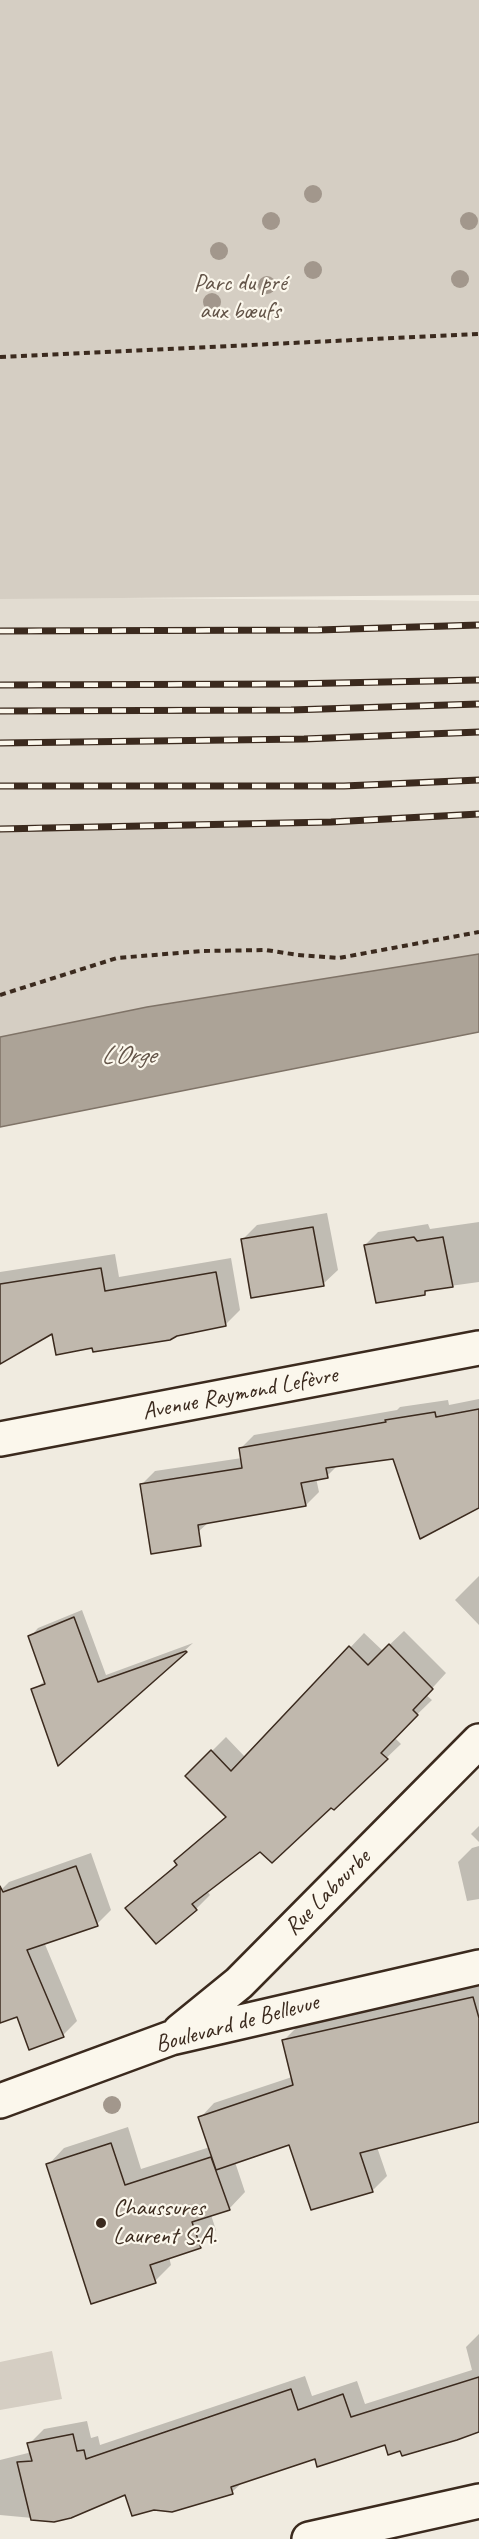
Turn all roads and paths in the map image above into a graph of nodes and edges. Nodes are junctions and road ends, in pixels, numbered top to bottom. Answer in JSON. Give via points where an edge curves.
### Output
{"nodes":[{"id":1,"x":479,"y":333,"type":"edge"},
{"id":2,"x":0,"y":357,"type":"edge"},
{"id":3,"x":479,"y":932,"type":"edge"},
{"id":4,"x":0,"y":995,"type":"edge"},
{"id":5,"x":479,"y":1348,"type":"edge"},
{"id":6,"x":0,"y":1439,"type":"edge"},
{"id":7,"x":479,"y":1741,"type":"edge"},
{"id":8,"x":479,"y":1967,"type":"edge"},
{"id":9,"x":171,"y":2038,"type":"junction"},
{"id":10,"x":0,"y":2101,"type":"edge"},
{"id":11,"x":479,"y":2501,"type":"edge"},
{"id":12,"x":309,"y":2539,"type":"edge"}],
"edges":[{"from":1,"to":2,"type":"path"},
{"from":3,"to":4,"type":"path","via":[[339,958],[266,950],[117,958]]},
{"from":5,"to":6,"type":"street","name":"Avenue Raymond Lefèvre"},
{"from":7,"to":9,"type":"street","name":"Rue Labourbe","via":[[239,1983]]},
{"from":8,"to":9,"type":"street","name":"Boulevard de Bellevue"},
{"from":9,"to":10,"type":"street","name":"Boulevard de Bellevue"},
{"from":11,"to":12,"type":"street"}]}
